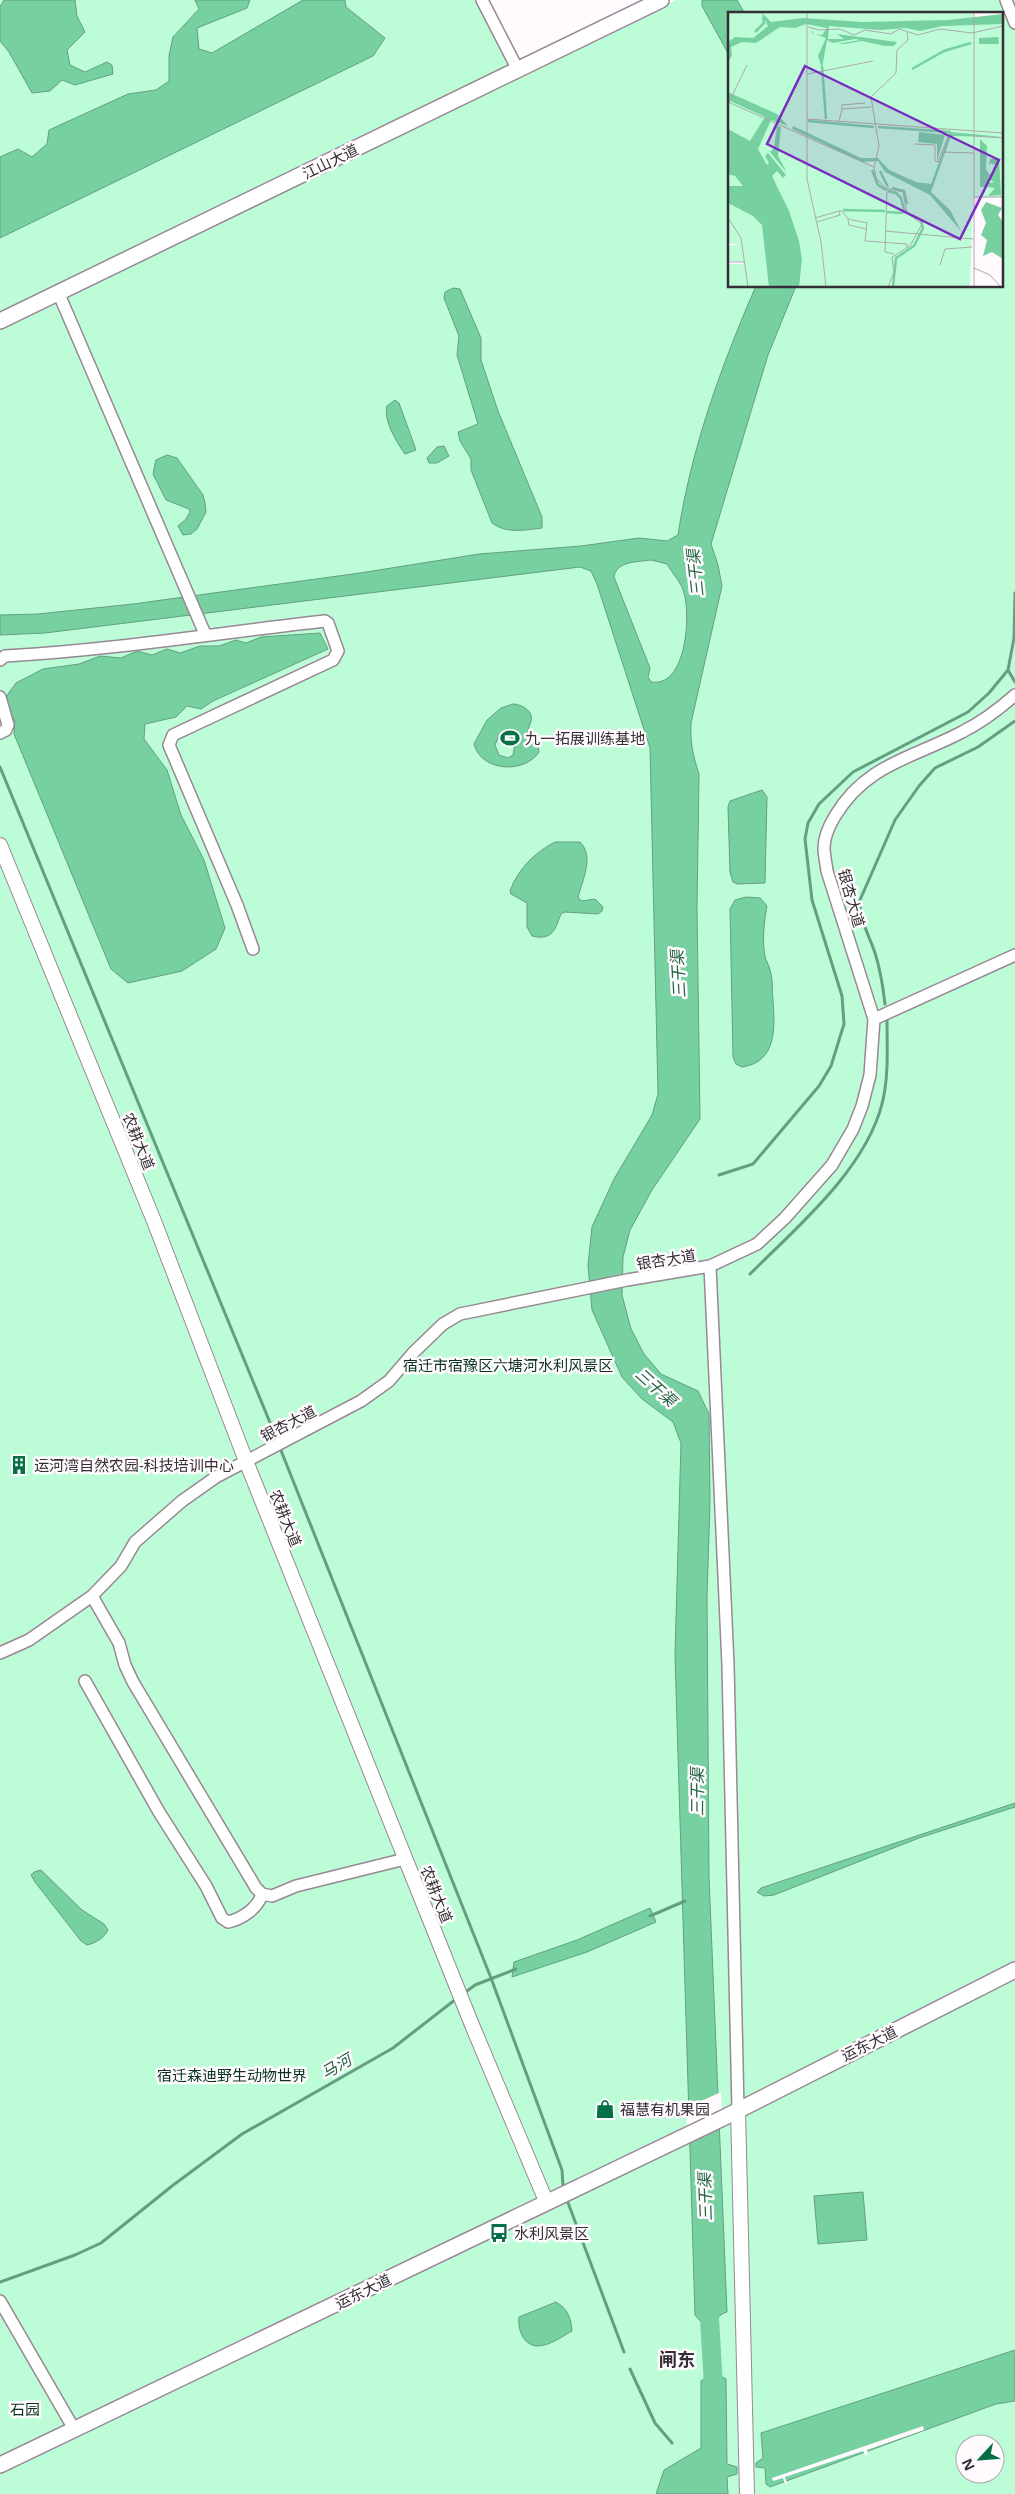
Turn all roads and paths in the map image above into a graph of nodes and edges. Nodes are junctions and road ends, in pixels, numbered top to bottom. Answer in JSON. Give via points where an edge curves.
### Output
{"nodes":[{"id":1,"x":482,"y":0,"type":"edge"},
{"id":2,"x":661,"y":0,"type":"edge"},
{"id":3,"x":1006,"y":0,"type":"edge"},
{"id":4,"x":1015,"y":23,"type":"edge"},
{"id":5,"x":518,"y":70,"type":"junction"},
{"id":6,"x":58,"y":292,"type":"junction"},
{"id":7,"x":0,"y":321,"type":"edge"},
{"id":8,"x":204,"y":630,"type":"junction"},
{"id":9,"x":0,"y":660,"type":"edge"},
{"id":10,"x":1015,"y":695,"type":"edge"},
{"id":11,"x":0,"y":697,"type":"edge"},
{"id":12,"x":0,"y":733,"type":"edge"},
{"id":13,"x":0,"y":846,"type":"edge"},
{"id":14,"x":253,"y":949,"type":"dead end"},
{"id":15,"x":1015,"y":956,"type":"edge"},
{"id":16,"x":874,"y":1019,"type":"junction"},
{"id":17,"x":710,"y":1266,"type":"junction"},
{"id":18,"x":246,"y":1461,"type":"junction"},
{"id":19,"x":92,"y":1596,"type":"junction"},
{"id":20,"x":0,"y":1653,"type":"edge"},
{"id":21,"x":85,"y":1681,"type":"dead end"},
{"id":22,"x":405,"y":1859,"type":"junction"},
{"id":23,"x":262,"y":1894,"type":"junction"},
{"id":24,"x":1015,"y":1970,"type":"edge"},
{"id":25,"x":1015,"y":1979,"type":"edge"},
{"id":26,"x":733,"y":2114,"type":"junction"},
{"id":27,"x":546,"y":2201,"type":"junction"},
{"id":28,"x":2,"y":2304,"type":"edge"},
{"id":29,"x":74,"y":2429,"type":"junction"},
{"id":30,"x":0,"y":2465,"type":"edge"},
{"id":31,"x":747,"y":2494,"type":"edge"}],
"edges":[{"from":1,"to":5,"type":"street"},
{"from":2,"to":5,"type":"main road","name":"江山大道"},
{"from":3,"to":4,"type":"street"},
{"from":5,"to":6,"type":"main road","name":"江山大道"},
{"from":6,"to":7,"type":"main road","name":"江山大道"},
{"from":6,"to":8,"type":"street"},
{"from":8,"to":9,"type":"street","via":[[70,653],[5,656]]},
{"from":8,"to":14,"type":"street","via":[[325,621],[332,629],[338,651],[334,660],[173,735],[170,741]]},
{"from":10,"to":16,"type":"street","name":"银杏大道","via":[[996,712],[960,733],[872,775],[850,793],[830,824],[824,848],[827,870]]},
{"from":11,"to":12,"type":"street","via":[[8,726]]},
{"from":13,"to":18,"type":"street","name":"农耕大道","via":[[154,1221]]},
{"from":15,"to":16,"type":"street"},
{"from":16,"to":17,"type":"street","name":"银杏大道","via":[[870,1075],[862,1106],[832,1165],[785,1218],[756,1244]]},
{"from":17,"to":18,"type":"street","name":"银杏大道","via":[[460,1314],[443,1324],[389,1381],[361,1401]]},
{"from":17,"to":26,"type":"street","via":[[728,1665]]},
{"from":18,"to":19,"type":"street","name":"银杏大道","via":[[182,1501],[135,1542],[121,1566]]},
{"from":18,"to":22,"type":"street","name":"农耕大道"},
{"from":19,"to":20,"type":"street","name":"银杏大道","via":[[29,1640]]},
{"from":19,"to":23,"type":"street","via":[[119,1643],[133,1682]]},
{"from":21,"to":23,"type":"street","via":[[222,1918],[228,1922],[238,1920],[260,1901]]},
{"from":22,"to":23,"type":"street","via":[[296,1886],[272,1896]]},
{"from":22,"to":27,"type":"street","name":"农耕大道"},
{"from":24,"to":26,"type":"main road","name":"运东大道"},
{"from":25,"to":26,"type":"main road","name":"运东大道"},
{"from":26,"to":27,"type":"main road","name":"运东大道"},
{"from":26,"to":31,"type":"street"},
{"from":27,"to":29,"type":"main road","name":"运东大道"},
{"from":28,"to":29,"type":"street"},
{"from":29,"to":30,"type":"main road","name":"运东大道"}]}
